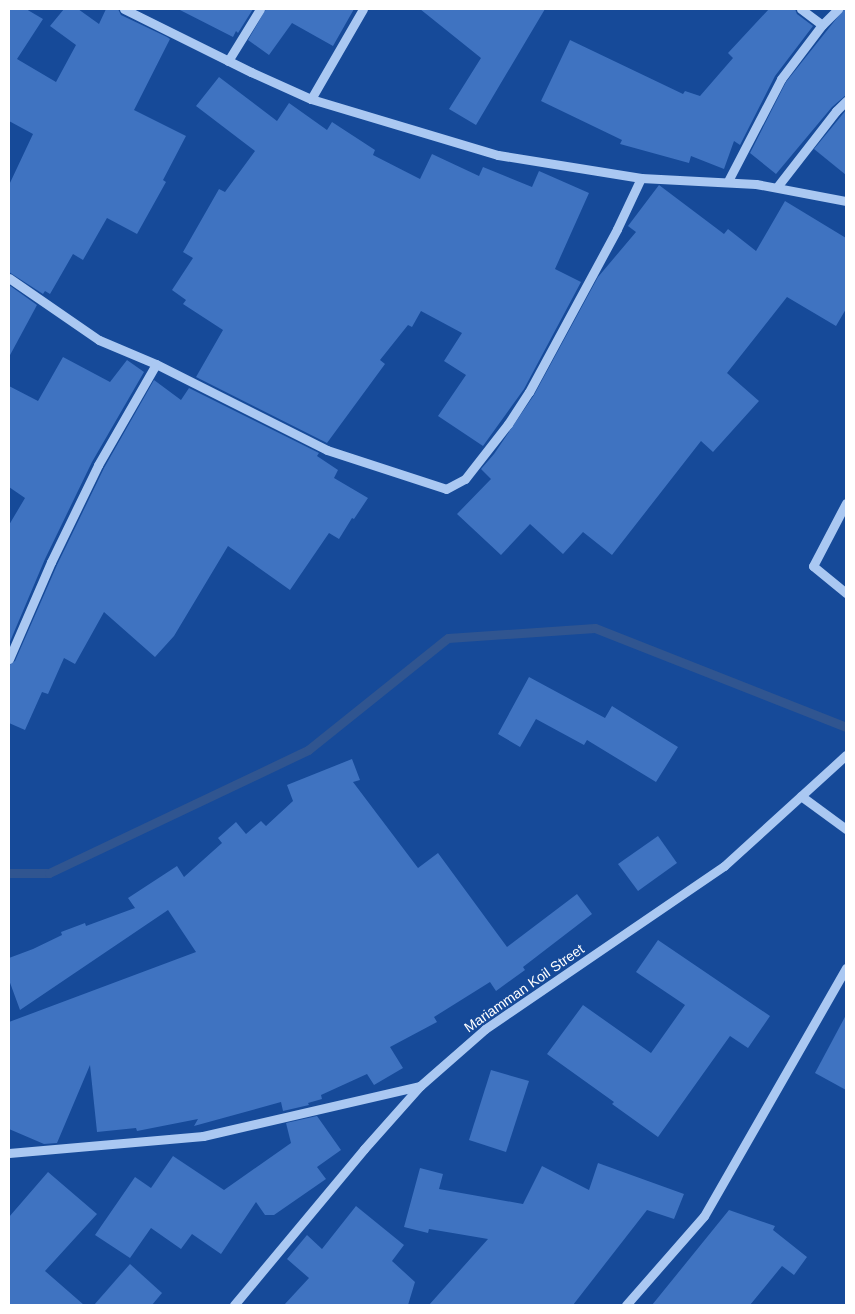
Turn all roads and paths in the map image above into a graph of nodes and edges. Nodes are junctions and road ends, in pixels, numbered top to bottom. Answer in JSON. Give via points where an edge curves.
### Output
{"nodes":[{"id":1,"x":124,"y":9,"type":"edge"},
{"id":2,"x":260,"y":9,"type":"edge"},
{"id":3,"x":363,"y":9,"type":"edge"},
{"id":4,"x":801,"y":9,"type":"edge"},
{"id":5,"x":838,"y":9,"type":"edge"},
{"id":6,"x":822,"y":25,"type":"junction"},
{"id":7,"x":228,"y":61,"type":"junction"},
{"id":8,"x":312,"y":99,"type":"junction"},
{"id":9,"x":846,"y":101,"type":"edge"},
{"id":10,"x":641,"y":178,"type":"junction"},
{"id":11,"x":728,"y":182,"type":"junction"},
{"id":12,"x":777,"y":187,"type":"junction"},
{"id":13,"x":846,"y":201,"type":"edge"},
{"id":14,"x":9,"y":278,"type":"edge"},
{"id":15,"x":156,"y":364,"type":"junction"},
{"id":16,"x":846,"y":503,"type":"edge"},
{"id":17,"x":846,"y":593,"type":"edge"},
{"id":18,"x":9,"y":659,"type":"edge"},
{"id":19,"x":845,"y":756,"type":"edge"},
{"id":20,"x":801,"y":796,"type":"junction"},
{"id":21,"x":846,"y":830,"type":"edge"},
{"id":22,"x":846,"y":968,"type":"edge"},
{"id":23,"x":420,"y":1086,"type":"junction"},
{"id":24,"x":9,"y":1153,"type":"edge"},
{"id":25,"x":234,"y":1305,"type":"edge"},
{"id":26,"x":626,"y":1305,"type":"edge"}],
"edges":[{"from":1,"to":7,"type":"street"},
{"from":2,"to":7,"type":"street"},
{"from":3,"to":8,"type":"street"},
{"from":4,"to":6,"type":"street"},
{"from":5,"to":6,"type":"street"},
{"from":6,"to":11,"type":"street","via":[[781,79]]},
{"from":7,"to":8,"type":"street"},
{"from":8,"to":10,"type":"street","via":[[498,155]]},
{"from":9,"to":12,"type":"street"},
{"from":10,"to":11,"type":"street"},
{"from":10,"to":15,"type":"street","via":[[529,392],[465,479],[446,489],[327,450]]},
{"from":11,"to":12,"type":"street"},
{"from":12,"to":13,"type":"street"},
{"from":14,"to":15,"type":"street","via":[[99,340]]},
{"from":15,"to":18,"type":"street","via":[[98,465]]},
{"from":16,"to":17,"type":"street","via":[[814,566]]},
{"from":19,"to":20,"type":"street","name":"Mariamman Koil Street"},
{"from":20,"to":21,"type":"street"},
{"from":20,"to":23,"type":"street","name":"Mariamman Koil Street","via":[[724,866],[485,1029]]},
{"from":22,"to":26,"type":"street","via":[[704,1216]]},
{"from":23,"to":24,"type":"street","via":[[203,1136]]},
{"from":23,"to":25,"type":"street","name":"Mariamman Koil Street","via":[[364,1148]]}]}
